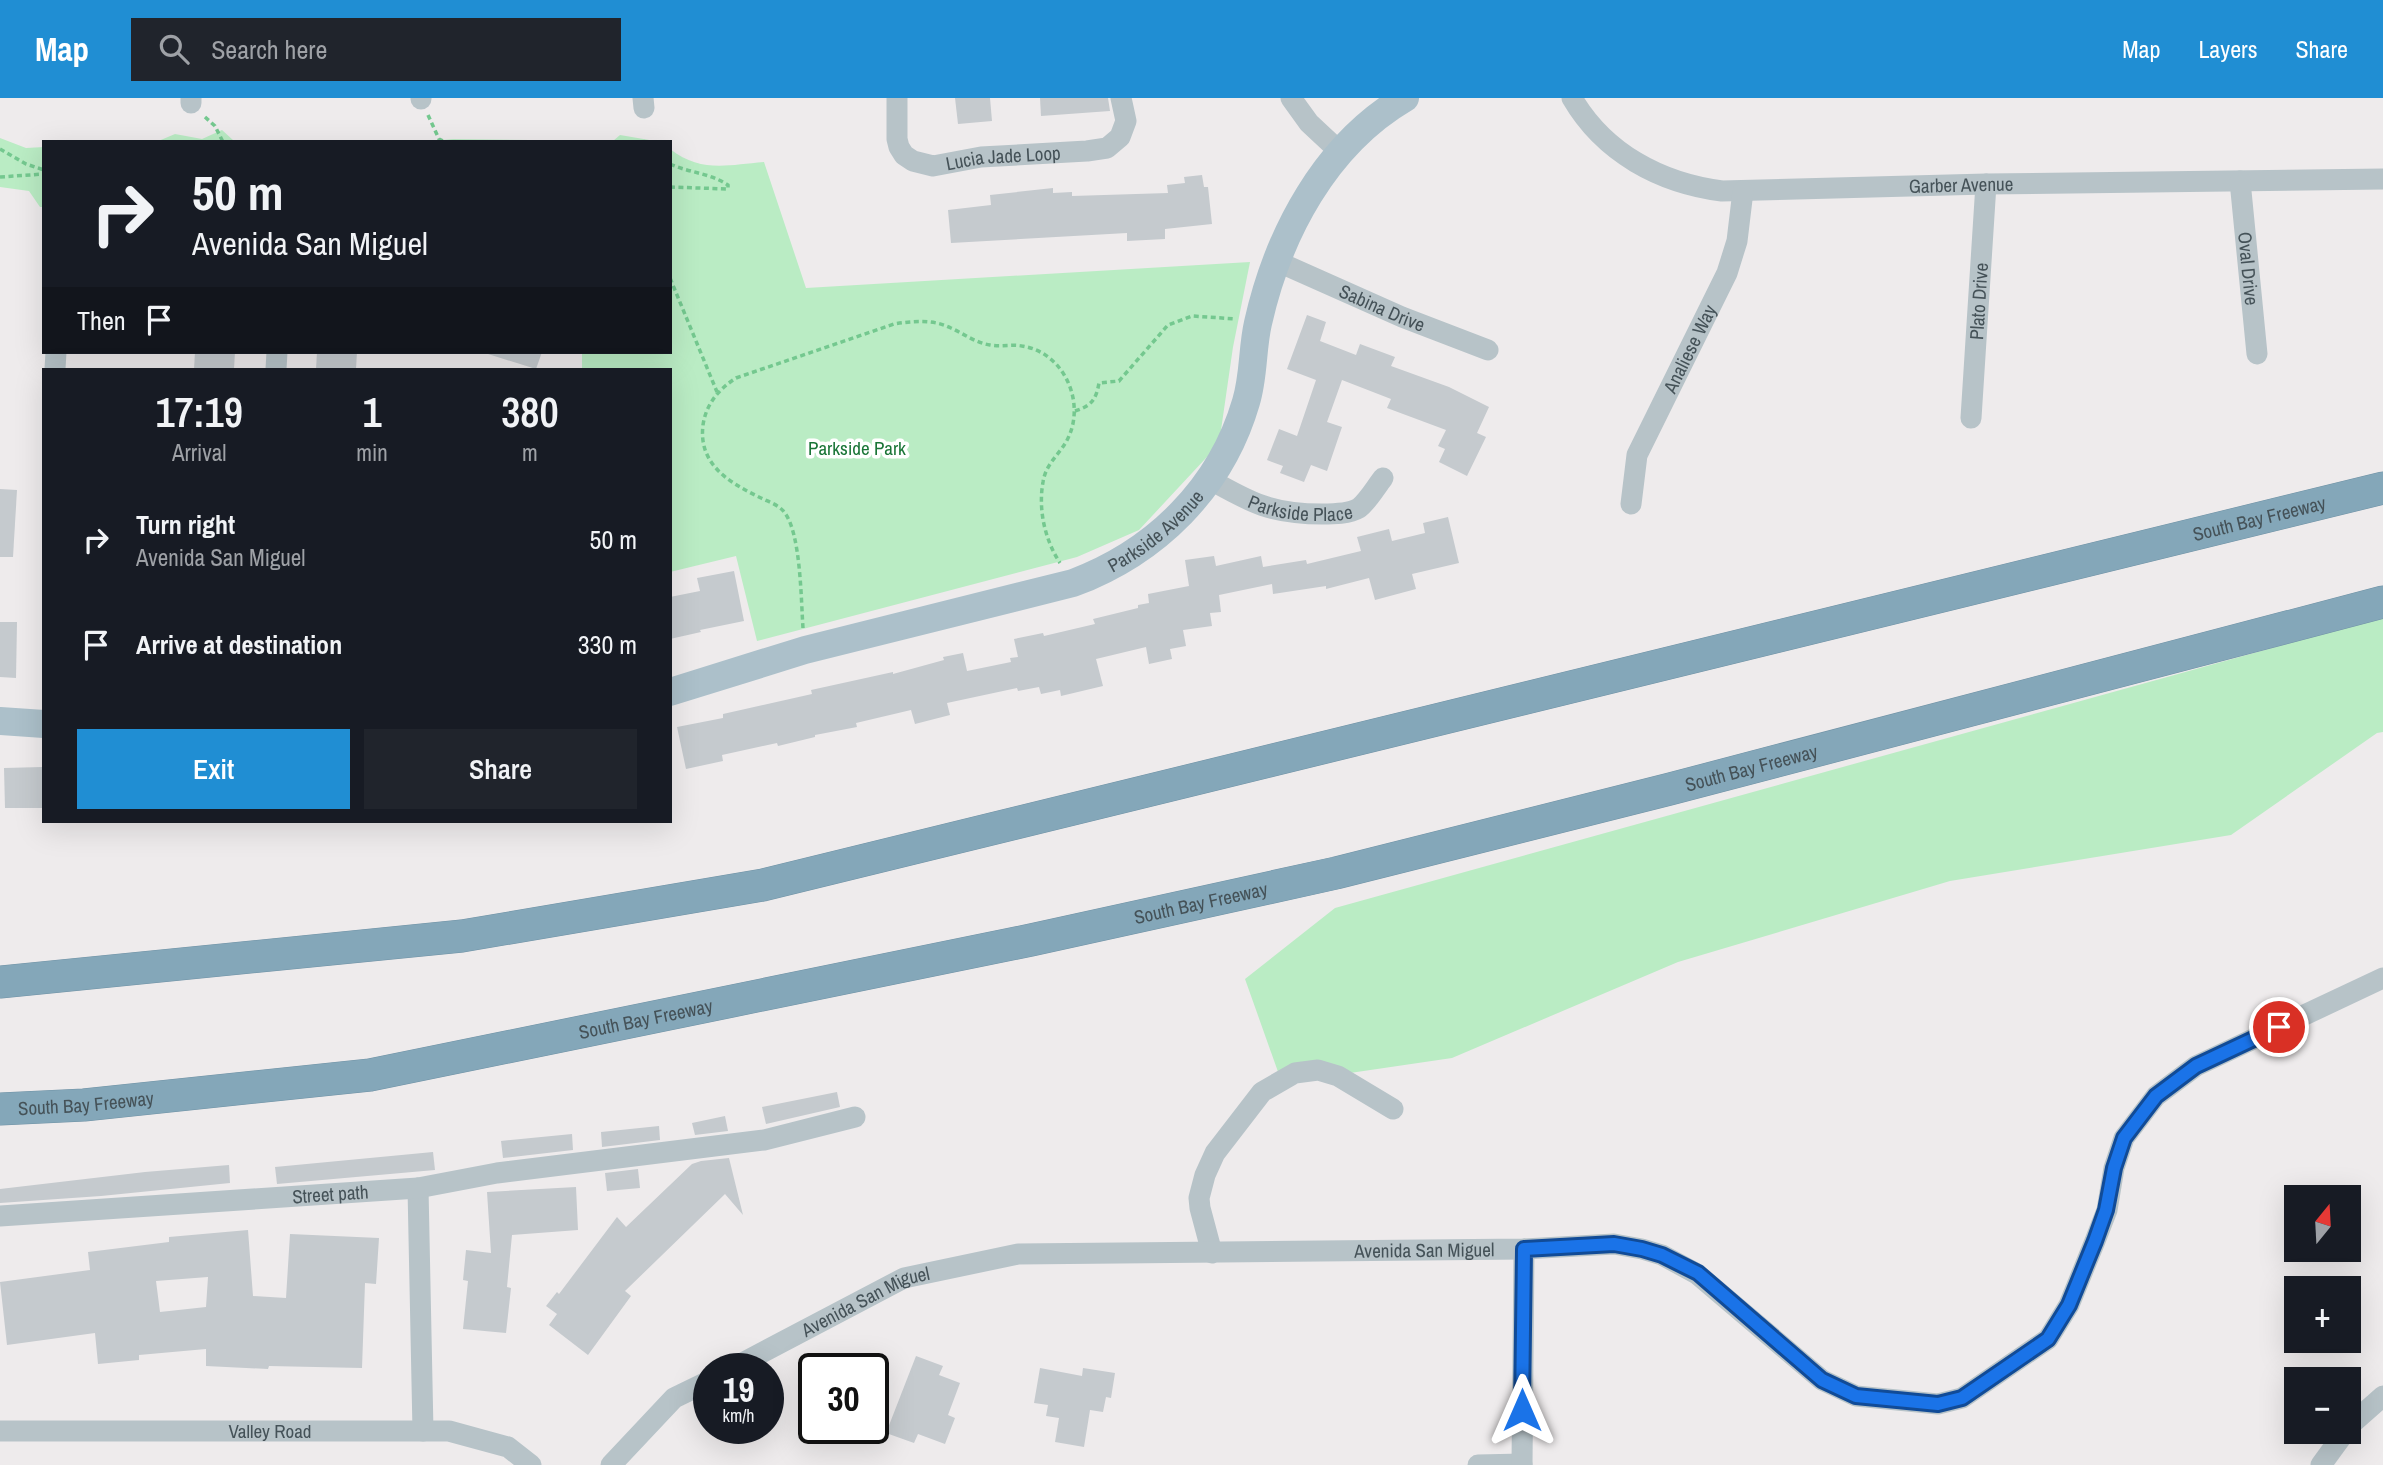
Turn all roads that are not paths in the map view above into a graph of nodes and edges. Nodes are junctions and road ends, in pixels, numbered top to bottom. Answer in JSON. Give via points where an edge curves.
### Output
{"nodes":[{"id":1,"x":897,"y":98,"type":"edge"},
{"id":2,"x":1121,"y":98,"type":"edge"},
{"id":3,"x":1290,"y":98,"type":"edge"},
{"id":4,"x":1405,"y":98,"type":"edge"},
{"id":5,"x":1572,"y":98,"type":"edge"},
{"id":6,"x":1339,"y":151,"type":"junction"},
{"id":7,"x":2383,"y":179,"type":"edge"},
{"id":8,"x":2240,"y":181,"type":"junction"},
{"id":9,"x":1986,"y":184,"type":"junction"},
{"id":10,"x":1743,"y":191,"type":"junction"},
{"id":11,"x":1276,"y":261,"type":"junction"},
{"id":12,"x":1488,"y":350,"type":"dead end"},
{"id":13,"x":2257,"y":354,"type":"dead end"},
{"id":14,"x":1971,"y":418,"type":"dead end"},
{"id":15,"x":1383,"y":478,"type":"dead end"},
{"id":16,"x":1209,"y":479,"type":"junction"},
{"id":17,"x":2383,"y":488,"type":"edge"},
{"id":18,"x":1631,"y":504,"type":"dead end"},
{"id":19,"x":2383,"y":602,"type":"edge"},
{"id":20,"x":672,"y":691,"type":"edge"},
{"id":21,"x":0,"y":721,"type":"edge"},
{"id":22,"x":42,"y":724,"type":"edge"},
{"id":23,"x":0,"y":972,"type":"edge"},
{"id":24,"x":2383,"y":979,"type":"edge"},
{"id":25,"x":34,"y":980,"type":"junction"},
{"id":26,"x":0,"y":982,"type":"edge"},
{"id":27,"x":84,"y":1105,"type":"junction"},
{"id":28,"x":0,"y":1109,"type":"edge"},
{"id":29,"x":1393,"y":1109,"type":"dead end"},
{"id":30,"x":0,"y":1116,"type":"edge"},
{"id":31,"x":855,"y":1116,"type":"dead end"},
{"id":32,"x":418,"y":1188,"type":"junction"},
{"id":33,"x":0,"y":1216,"type":"edge"},
{"id":34,"x":1524,"y":1249,"type":"junction"},
{"id":35,"x":1212,"y":1253,"type":"junction"},
{"id":36,"x":762,"y":1353,"type":"edge"},
{"id":37,"x":693,"y":1389,"type":"edge"},
{"id":38,"x":2382,"y":1398,"type":"edge"},
{"id":39,"x":2361,"y":1416,"type":"edge"},
{"id":40,"x":0,"y":1431,"type":"edge"},
{"id":41,"x":423,"y":1431,"type":"junction"},
{"id":42,"x":2336,"y":1444,"type":"edge"},
{"id":43,"x":1522,"y":1464,"type":"edge"},
{"id":44,"x":531,"y":1465,"type":"edge"},
{"id":45,"x":611,"y":1465,"type":"edge"},
{"id":46,"x":1478,"y":1465,"type":"edge"},
{"id":47,"x":2321,"y":1465,"type":"edge"}],
"edges":[{"from":1,"to":2,"type":"street","name":"Lucia Jade Loop","via":[[899,147],[913,161],[933,166],[981,157],[1107,148],[1120,137],[1126,121]]},
{"from":3,"to":6,"type":"street"},
{"from":4,"to":6,"type":"main road","name":"Parkside Avenue","via":[[1382,111]]},
{"from":5,"to":10,"type":"street","name":"Garber Avenue","via":[[1607,141],[1643,167],[1702,188]]},
{"from":6,"to":11,"type":"main road","name":"Parkside Avenue","via":[[1305,199]]},
{"from":7,"to":8,"type":"street","name":"Garber Avenue"},
{"from":8,"to":9,"type":"street","name":"Garber Avenue"},
{"from":8,"to":13,"type":"street","name":"Oval Drive"},
{"from":9,"to":10,"type":"street","name":"Garber Avenue"},
{"from":9,"to":14,"type":"street","name":"Plato Drive"},
{"from":10,"to":18,"type":"street","name":"Analiese Way","via":[[1737,241],[1727,273],[1637,455]]},
{"from":11,"to":12,"type":"street","name":"Sabina Drive"},
{"from":11,"to":16,"type":"main road","name":"Parkside Avenue","via":[[1257,325],[1246,402]]},
{"from":15,"to":16,"type":"street","name":"Parkside Place","via":[[1358,509],[1337,514],[1277,511]]},
{"from":16,"to":20,"type":"main road","name":"Parkside Avenue","via":[[1179,516],[1102,572],[805,650]]},
{"from":17,"to":25,"type":"highway","name":"South Bay Freeway","via":[[763,885],[462,936]]},
{"from":19,"to":27,"type":"highway","name":"South Bay Freeway","via":[[1376,863],[1031,940],[370,1075]]},
{"from":21,"to":22,"type":"main road"},
{"from":23,"to":25,"type":"highway"},
{"from":24,"to":34,"type":"street","name":"Avenida San Miguel","via":[[2196,1066],[2156,1096],[2124,1138],[2095,1241],[2069,1305],[2048,1339],[1962,1398],[1938,1404],[1856,1396],[1833,1386],[1698,1273],[1662,1255],[1614,1244]]},
{"from":25,"to":26,"type":"highway","name":"South Bay Freeway"},
{"from":27,"to":28,"type":"highway","name":"South Bay Freeway"},
{"from":27,"to":30,"type":"highway"},
{"from":29,"to":35,"type":"street","via":[[1338,1076],[1318,1070],[1295,1073],[1262,1092],[1214,1153],[1205,1175],[1199,1198]]},
{"from":31,"to":32,"type":"street","name":"Street path","via":[[764,1139],[497,1173]]},
{"from":32,"to":33,"type":"street","name":"Street path"},
{"from":32,"to":41,"type":"street"},
{"from":34,"to":35,"type":"street","name":"Avenida San Miguel"},
{"from":34,"to":43,"type":"street"},
{"from":35,"to":36,"type":"street","name":"Avenida San Miguel","via":[[1018,1254],[904,1278]]},
{"from":37,"to":45,"type":"street","via":[[674,1398]]},
{"from":38,"to":39,"type":"street"},
{"from":40,"to":41,"type":"street","name":"Valley Road"},
{"from":41,"to":44,"type":"street","name":"Valley Road","via":[[449,1431],[508,1447]]},
{"from":42,"to":47,"type":"street"},
{"from":43,"to":46,"type":"street"}]}
